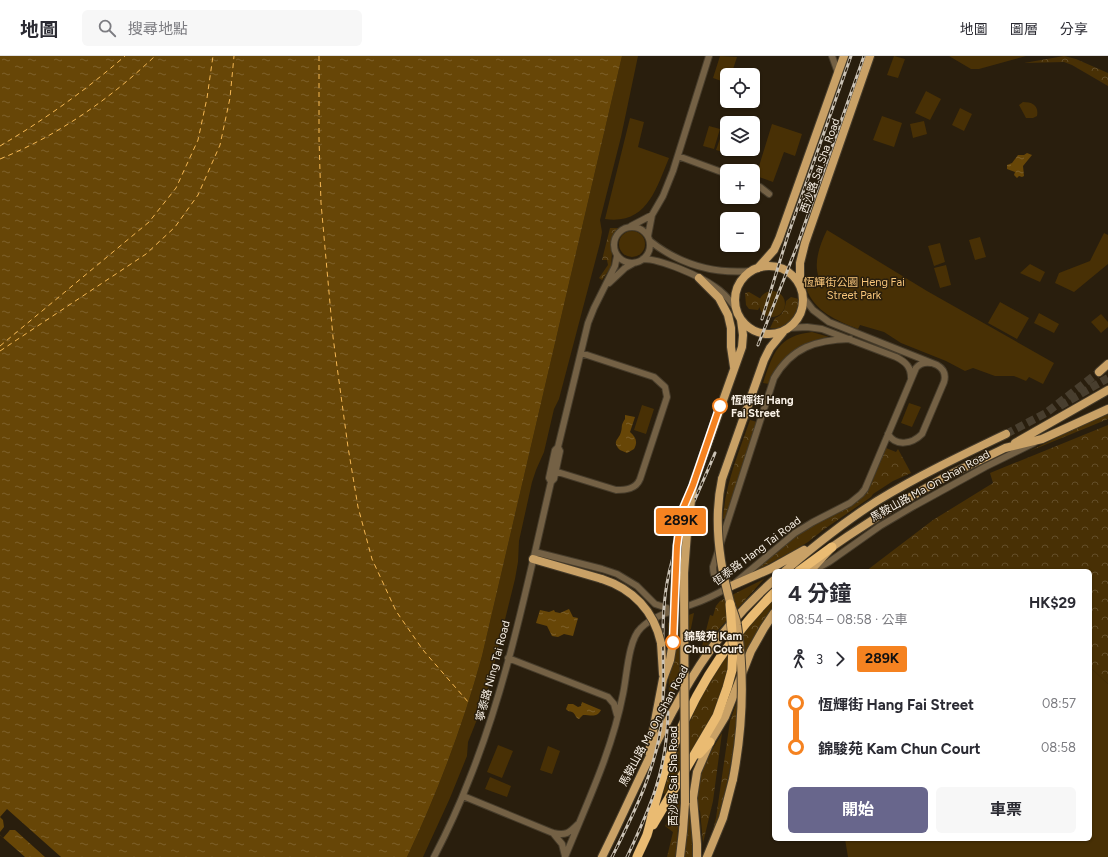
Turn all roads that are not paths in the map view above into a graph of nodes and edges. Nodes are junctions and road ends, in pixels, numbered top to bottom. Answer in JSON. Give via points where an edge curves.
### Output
{"nodes":[{"id":1,"x":709,"y":56,"type":"edge"},
{"id":2,"x":832,"y":56,"type":"edge"},
{"id":3,"x":844,"y":56,"type":"edge"},
{"id":4,"x":870,"y":56,"type":"edge"},
{"id":5,"x":838,"y":73,"type":"junction"},
{"id":6,"x":678,"y":156,"type":"junction"},
{"id":7,"x":720,"y":171,"type":"edge"},
{"id":8,"x":760,"y":187,"type":"edge"},
{"id":9,"x":769,"y":194,"type":"dead end"},
{"id":10,"x":652,"y":214,"type":"junction"},
{"id":11,"x":630,"y":227,"type":"junction"},
{"id":12,"x":649,"y":238,"type":"junction"},
{"id":13,"x":617,"y":256,"type":"junction"},
{"id":14,"x":643,"y":259,"type":"junction"},
{"id":15,"x":634,"y":263,"type":"junction"},
{"id":16,"x":754,"y":270,"type":"junction"},
{"id":17,"x":698,"y":278,"type":"junction"},
{"id":18,"x":800,"y":285,"type":"junction"},
{"id":19,"x":605,"y":287,"type":"junction"},
{"id":20,"x":803,"y":297,"type":"junction"},
{"id":21,"x":735,"y":307,"type":"junction"},
{"id":22,"x":740,"y":319,"type":"junction"},
{"id":23,"x":786,"y":330,"type":"junction"},
{"id":24,"x":850,"y":339,"type":"junction"},
{"id":25,"x":581,"y":353,"type":"junction"},
{"id":26,"x":931,"y":363,"type":"junction"},
{"id":27,"x":1108,"y":364,"type":"edge"},
{"id":28,"x":734,"y":368,"type":"junction"},
{"id":29,"x":1099,"y":372,"type":"tunnel mouth"},
{"id":30,"x":911,"y":382,"type":"junction"},
{"id":31,"x":1108,"y":390,"type":"edge"},
{"id":32,"x":1108,"y":409,"type":"edge"},
{"id":33,"x":888,"y":434,"type":"junction"},
{"id":34,"x":1006,"y":434,"type":"tunnel mouth"},
{"id":35,"x":1042,"y":439,"type":"junction"},
{"id":36,"x":1005,"y":448,"type":"junction"},
{"id":37,"x":553,"y":471,"type":"junction"},
{"id":38,"x":689,"y":500,"type":"junction"},
{"id":39,"x":822,"y":540,"type":"junction"},
{"id":40,"x":832,"y":548,"type":"junction"},
{"id":41,"x":534,"y":556,"type":"junction"},
{"id":42,"x":787,"y":569,"type":"edge"},
{"id":43,"x":801,"y":569,"type":"edge"},
{"id":44,"x":812,"y":569,"type":"edge"},
{"id":45,"x":817,"y":569,"type":"edge"},
{"id":46,"x":736,"y":582,"type":"junction"},
{"id":47,"x":772,"y":582,"type":"edge"},
{"id":48,"x":729,"y":587,"type":"junction"},
{"id":49,"x":772,"y":595,"type":"edge"},
{"id":50,"x":730,"y":604,"type":"junction"},
{"id":51,"x":673,"y":610,"type":"junction"},
{"id":52,"x":772,"y":616,"type":"edge"},
{"id":53,"x":508,"y":658,"type":"junction"},
{"id":54,"x":663,"y":679,"type":"junction"},
{"id":55,"x":617,"y":719,"type":"junction"},
{"id":56,"x":710,"y":742,"type":"junction"},
{"id":57,"x":690,"y":763,"type":"junction"},
{"id":58,"x":646,"y":764,"type":"junction"},
{"id":59,"x":463,"y":796,"type":"junction"},
{"id":60,"x":580,"y":823,"type":"junction"},
{"id":61,"x":553,"y":833,"type":"junction"},
{"id":62,"x":647,"y":835,"type":"junction"},
{"id":63,"x":434,"y":857,"type":"edge"},
{"id":64,"x":565,"y":857,"type":"edge"},
{"id":65,"x":602,"y":857,"type":"edge"},
{"id":66,"x":637,"y":857,"type":"edge"},
{"id":67,"x":680,"y":857,"type":"edge"},
{"id":68,"x":697,"y":857,"type":"edge"},
{"id":69,"x":707,"y":857,"type":"edge"}],
"edges":[{"from":1,"to":6,"type":"street"},
{"from":2,"to":5,"type":"street"},
{"from":3,"to":5,"type":"main road","name":"西沙路 Sai Sha Road"},
{"from":4,"to":18,"type":"main road","name":"西沙路 Sai Sha Road","via":[[805,242],[800,263]]},
{"from":5,"to":16,"type":"main road","name":"西沙路 Sai Sha Road","via":[[779,239],[774,250]]},
{"from":6,"to":7,"type":"street"},
{"from":6,"to":10,"type":"street","via":[[663,196]]},
{"from":8,"to":9,"type":"street"},
{"from":10,"to":11,"type":"street"},
{"from":10,"to":12,"type":"street"},
{"from":11,"to":12,"type":"street","via":[[640,229]]},
{"from":11,"to":13,"type":"street","via":[[624,228],[617,235],[614,246]]},
{"from":12,"to":14,"type":"street","via":[[649,251]]},
{"from":12,"to":16,"type":"street","via":[[669,254],[704,269],[727,272]]},
{"from":13,"to":15,"type":"street"},
{"from":13,"to":19,"type":"street","name":"寧泰路 Ning Tai Road"},
{"from":14,"to":15,"type":"street"},
{"from":14,"to":17,"type":"street","via":[[658,261]]},
{"from":15,"to":19,"type":"street","name":"寧泰路 Ning Tai Road"},
{"from":16,"to":18,"type":"main road","via":[[768,266],[779,268],[793,276]]},
{"from":16,"to":21,"type":"main road","via":[[741,281]]},
{"from":17,"to":21,"type":"street","via":[[723,293]]},
{"from":17,"to":28,"type":"main road","via":[[718,298],[728,315]]},
{"from":18,"to":20,"type":"main road"},
{"from":19,"to":25,"type":"street","name":"寧泰路 Ning Tai Road","via":[[591,316]]},
{"from":20,"to":23,"type":"main road","via":[[797,320]]},
{"from":20,"to":26,"type":"street","via":[[813,310],[829,322]]},
{"from":21,"to":22,"type":"main road"},
{"from":22,"to":23,"type":"main road","via":[[750,329],[761,333],[772,334]]},
{"from":22,"to":28,"type":"main road","via":[[742,347]]},
{"from":23,"to":24,"type":"street","via":[[814,327]]},
{"from":23,"to":50,"type":"main road","bridge":true,"via":[[770,348],[764,360],[722,479],[717,534]]},
{"from":24,"to":30,"type":"street","via":[[902,360],[909,368]]},
{"from":24,"to":46,"type":"street","via":[[821,342],[802,349],[786,362],[774,378],[713,567],[713,574],[718,581]]},
{"from":25,"to":37,"type":"street","name":"寧泰路 Ning Tai Road","via":[[558,447],[560,451]]},
{"from":25,"to":37,"type":"street","via":[[654,376],[665,387],[667,397],[640,479],[632,488],[616,490]]},
{"from":26,"to":30,"type":"street","via":[[918,366]]},
{"from":26,"to":33,"type":"street","via":[[940,367],[945,377],[922,434],[914,440],[903,442],[892,439]]},
{"from":27,"to":29,"type":"main road"},
{"from":28,"to":38,"type":"main road"},
{"from":30,"to":33,"type":"street","name":"恆泰路 Hang Tai Road"},
{"from":31,"to":36,"type":"main road"},
{"from":32,"to":35,"type":"main road","name":"馬鞍山路 Ma On Shan Road"},
{"from":33,"to":46,"type":"street","name":"恆泰路 Hang Tai Road","via":[[861,494],[846,506],[804,526]]},
{"from":34,"to":39,"type":"main road","name":"馬鞍山路 Ma On Shan Road","via":[[899,488]]},
{"from":35,"to":36,"type":"main road","name":"馬鞍山路 Ma On Shan Road"},
{"from":35,"to":45,"type":"street","name":"馬鞍山路 Ma On Shan Road","via":[[914,506]]},
{"from":36,"to":40,"type":"main road","name":"馬鞍山路 Ma On Shan Road","via":[[921,490]]},
{"from":37,"to":41,"type":"street","name":"寧泰路 Ning Tai Road","via":[[554,479],[551,482]]},
{"from":38,"to":54,"type":"main road","bridge":true,"via":[[682,511],[677,546],[673,642]]},
{"from":38,"to":67,"type":"main road","name":"西沙路 Sai Sha Road","bridge":true,"via":[[684,572],[685,803]]},
{"from":39,"to":42,"type":"main road","name":"馬鞍山路 Ma On Shan Road"},
{"from":39,"to":48,"type":"main road"},
{"from":40,"to":43,"type":"highway","name":"馬鞍山路 Ma On Shan Road"},
{"from":40,"to":44,"type":"main road","name":"馬鞍山路 Ma On Shan Road"},
{"from":41,"to":51,"type":"street","via":[[616,574],[637,586],[655,604]]},
{"from":41,"to":53,"type":"street","name":"寧泰路 Ning Tai Road"},
{"from":41,"to":54,"type":"main road","bridge":true,"via":[[621,586],[641,602],[658,631]]},
{"from":46,"to":48,"type":"street","name":"恆泰路 Hang Tai Road"},
{"from":47,"to":58,"type":"main road","name":"馬鞍山路 Ma On Shan Road","via":[[740,614],[700,664]]},
{"from":48,"to":51,"type":"street","name":"恆泰路 Hang Tai Road","via":[[707,599]]},
{"from":49,"to":62,"type":"highway","via":[[727,646],[704,682],[675,743]]},
{"from":50,"to":57,"type":"highway","bridge":true,"via":[[733,655],[731,675],[717,716]]},
{"from":50,"to":69,"type":"main road","bridge":true,"via":[[737,624],[742,676],[741,733],[723,818]]},
{"from":51,"to":55,"type":"street","name":"恆泰路 Hang Tai Road","via":[[647,623],[634,637]]},
{"from":52,"to":56,"type":"main road","via":[[751,651],[725,717]]},
{"from":53,"to":55,"type":"street","via":[[608,697],[615,707]]},
{"from":53,"to":59,"type":"street","name":"寧泰路 Ning Tai Road","via":[[487,731]]},
{"from":54,"to":58,"type":"main road"},
{"from":55,"to":60,"type":"street","name":"恆泰路 Hang Tai Road","via":[[601,773]]},
{"from":56,"to":57,"type":"highway"},
{"from":56,"to":68,"type":"main road","via":[[697,772],[694,788]]},
{"from":57,"to":62,"type":"highway"},
{"from":58,"to":65,"type":"main road","name":"馬鞍山路 Ma On Shan Road"},
{"from":59,"to":61,"type":"street"},
{"from":59,"to":63,"type":"street","name":"寧泰路 Ning Tai Road"},
{"from":60,"to":61,"type":"street","via":[[566,834]]},
{"from":60,"to":64,"type":"street","name":"恆泰路 Hang Tai Road"},
{"from":61,"to":64,"type":"street","via":[[564,847]]},
{"from":62,"to":66,"type":"highway"}]}
